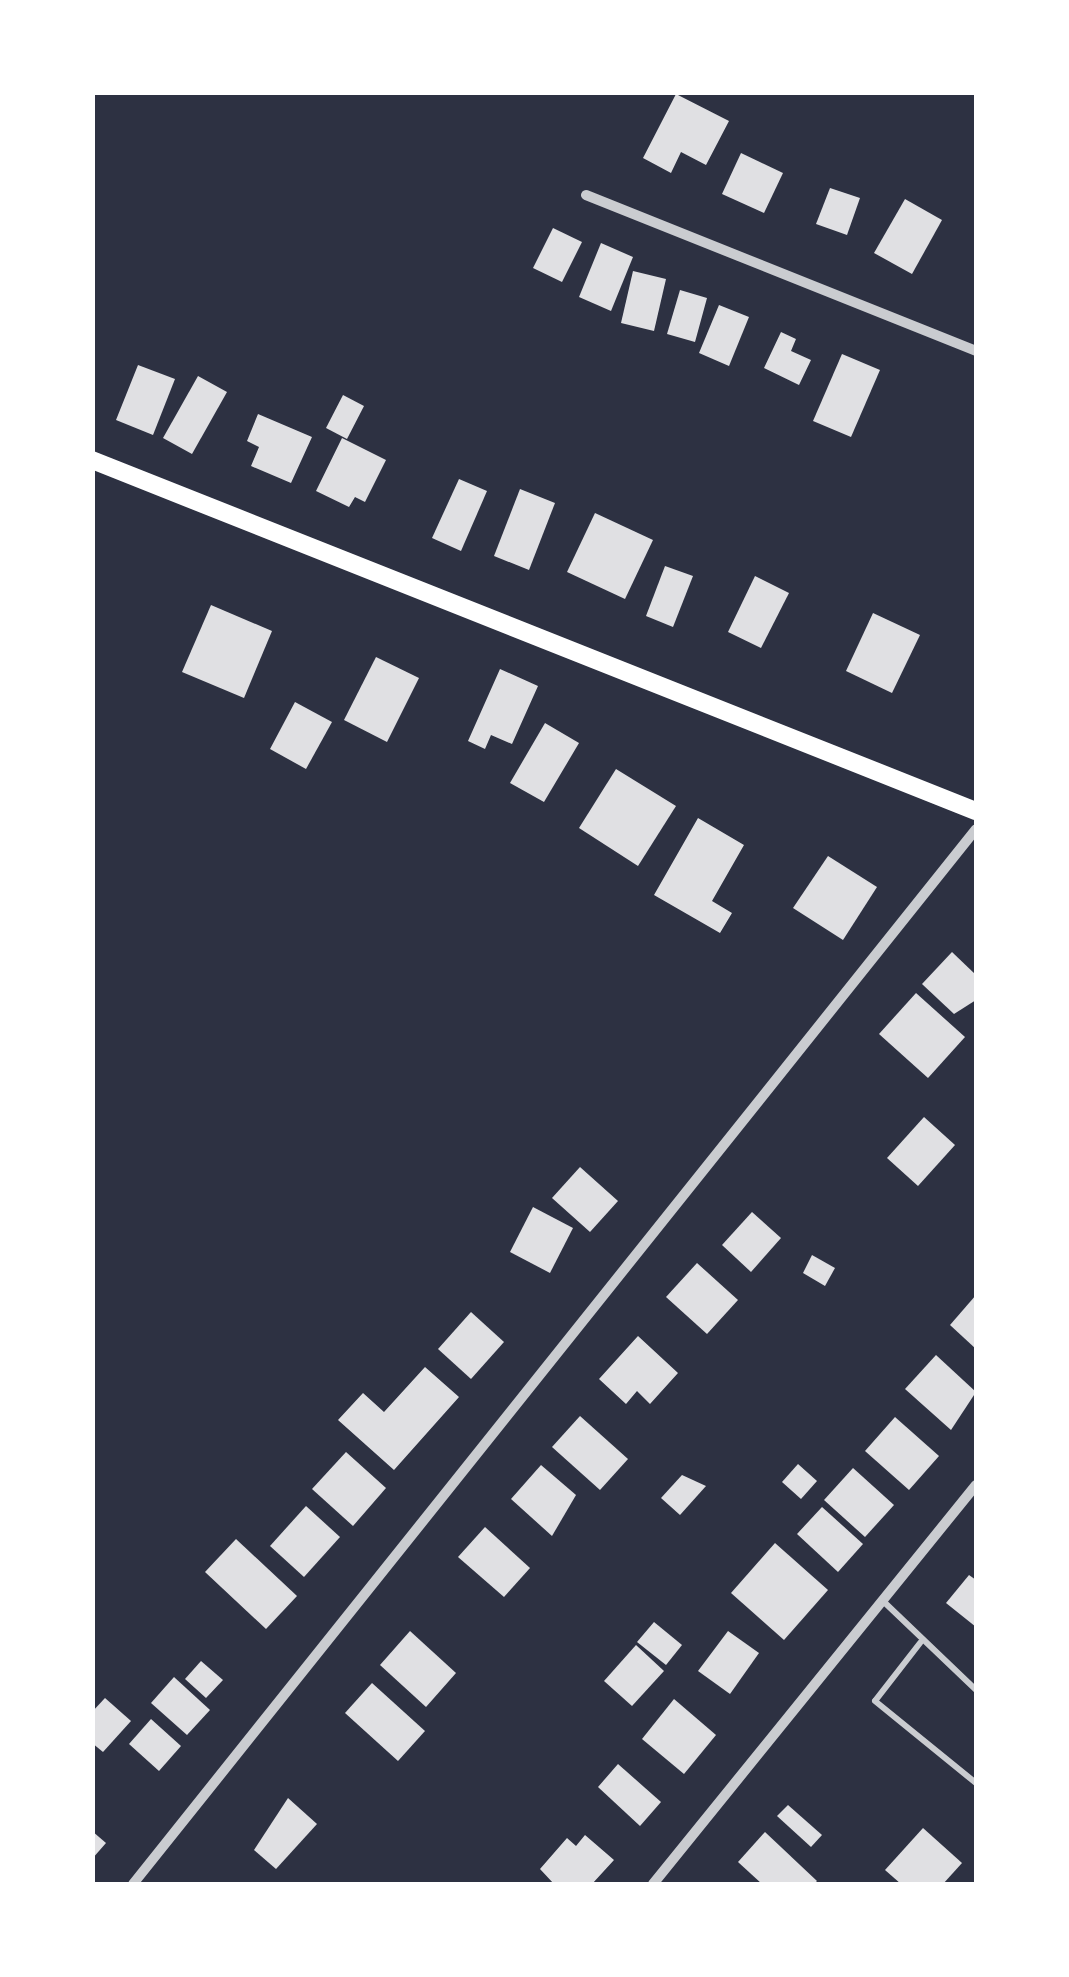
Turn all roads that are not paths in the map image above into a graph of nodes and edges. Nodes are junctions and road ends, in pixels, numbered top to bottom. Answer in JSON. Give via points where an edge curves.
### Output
{"nodes":[{"id":1,"x":586,"y":195,"type":"dead end"},
{"id":2,"x":976,"y":352,"type":"edge"},
{"id":3,"x":92,"y":460,"type":"edge"},
{"id":4,"x":976,"y":811,"type":"edge"},
{"id":5,"x":976,"y":830,"type":"edge"},
{"id":6,"x":976,"y":1485,"type":"edge"},
{"id":7,"x":882,"y":1600,"type":"junction"},
{"id":8,"x":920,"y":1643,"type":"junction"},
{"id":9,"x":976,"y":1690,"type":"edge"},
{"id":10,"x":976,"y":1783,"type":"edge"},
{"id":11,"x":133,"y":1884,"type":"edge"},
{"id":12,"x":654,"y":1884,"type":"edge"}],
"edges":[{"from":1,"to":2,"type":"street"},
{"from":3,"to":4,"type":"main road"},
{"from":5,"to":11,"type":"street"},
{"from":6,"to":7,"type":"street"},
{"from":7,"to":8,"type":"lane"},
{"from":7,"to":12,"type":"street"},
{"from":8,"to":9,"type":"lane"},
{"from":8,"to":10,"type":"lane","via":[[874,1700]]}]}
